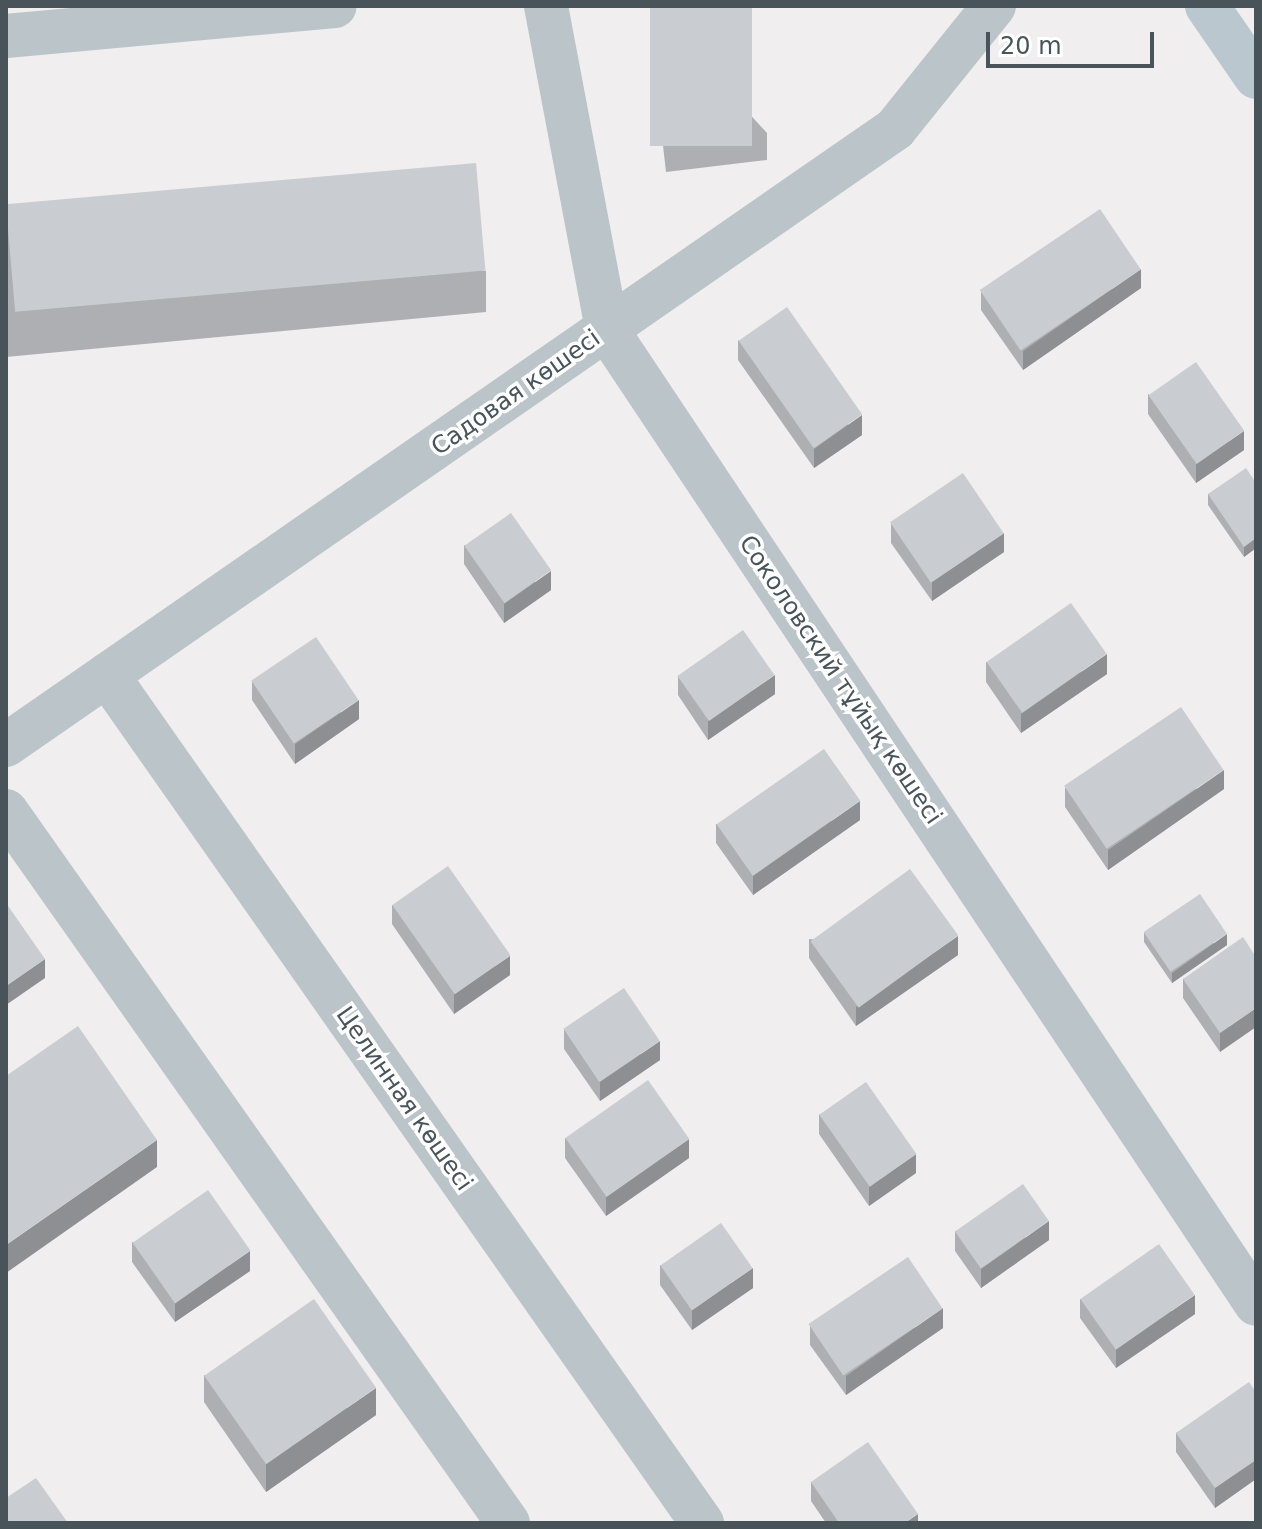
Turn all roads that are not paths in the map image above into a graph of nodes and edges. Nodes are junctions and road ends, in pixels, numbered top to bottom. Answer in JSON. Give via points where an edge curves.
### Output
{"nodes":[{"id":1,"x":335,"y":6,"type":"edge"},
{"id":2,"x":546,"y":6,"type":"edge"},
{"id":3,"x":994,"y":6,"type":"edge"},
{"id":4,"x":1207,"y":6,"type":"edge"},
{"id":5,"x":6,"y":36,"type":"edge"},
{"id":6,"x":1256,"y":77,"type":"edge"},
{"id":7,"x":607,"y":330,"type":"junction"},
{"id":8,"x":107,"y":675,"type":"junction"},
{"id":9,"x":6,"y":745,"type":"edge"},
{"id":10,"x":6,"y":811,"type":"edge"},
{"id":11,"x":1256,"y":1304,"type":"edge"},
{"id":12,"x":508,"y":1523,"type":"edge"},
{"id":13,"x":702,"y":1523,"type":"edge"}],
"edges":[{"from":1,"to":5,"type":"street"},
{"from":2,"to":7,"type":"street","name":"Соколовский тұйық көшесі"},
{"from":3,"to":7,"type":"street","name":"Садовая көшесі","via":[[895,129]]},
{"from":4,"to":6,"type":"street"},
{"from":7,"to":8,"type":"street","name":"Садовая көшесі"},
{"from":7,"to":11,"type":"street","name":"Соколовский тұйық көшесі"},
{"from":8,"to":9,"type":"street","name":"Садовая көшесі"},
{"from":8,"to":13,"type":"street","name":"Целинная көшесі"},
{"from":10,"to":12,"type":"street"}]}
